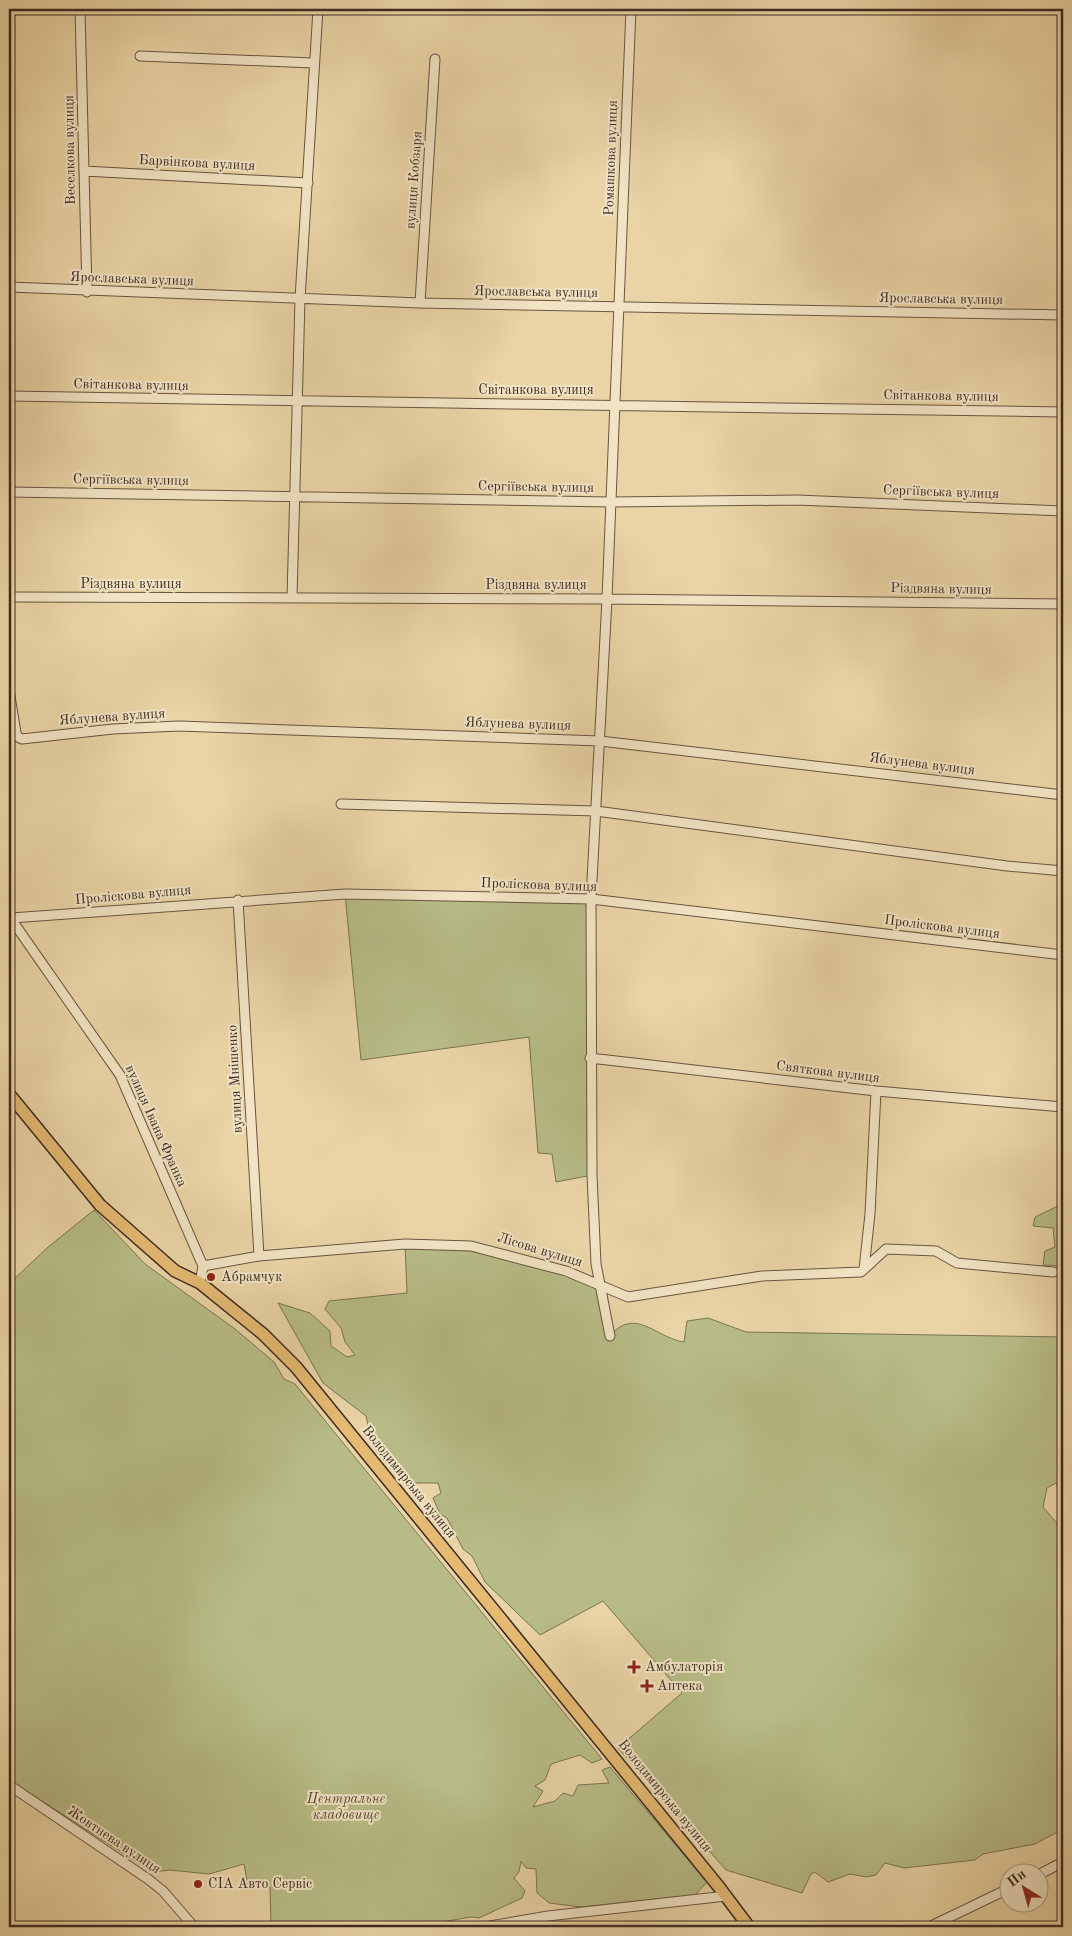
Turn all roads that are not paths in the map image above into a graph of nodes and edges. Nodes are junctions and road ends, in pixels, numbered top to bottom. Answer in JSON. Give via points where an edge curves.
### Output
{"nodes":[{"id":1,"x":80,"y":9,"type":"edge"},
{"id":2,"x":318,"y":9,"type":"edge"},
{"id":3,"x":631,"y":9,"type":"edge"},
{"id":4,"x":140,"y":56,"type":"dead end"},
{"id":5,"x":435,"y":59,"type":"dead end"},
{"id":6,"x":313,"y":63,"type":"junction"},
{"id":7,"x":84,"y":171,"type":"junction"},
{"id":8,"x":308,"y":182,"type":"junction"},
{"id":9,"x":9,"y":287,"type":"edge"},
{"id":10,"x":87,"y":292,"type":"junction"},
{"id":11,"x":300,"y":299,"type":"junction"},
{"id":12,"x":420,"y":303,"type":"junction"},
{"id":13,"x":618,"y":308,"type":"junction"},
{"id":14,"x":1063,"y":315,"type":"edge"},
{"id":15,"x":9,"y":396,"type":"edge"},
{"id":16,"x":296,"y":402,"type":"junction"},
{"id":17,"x":615,"y":404,"type":"junction"},
{"id":18,"x":1063,"y":412,"type":"edge"},
{"id":19,"x":9,"y":492,"type":"edge"},
{"id":20,"x":294,"y":496,"type":"junction"},
{"id":21,"x":611,"y":502,"type":"junction"},
{"id":22,"x":1063,"y":511,"type":"edge"},
{"id":23,"x":9,"y":597,"type":"edge"},
{"id":24,"x":292,"y":598,"type":"junction"},
{"id":25,"x":607,"y":599,"type":"junction"},
{"id":26,"x":1063,"y":604,"type":"edge"},
{"id":27,"x":9,"y":690,"type":"edge"},
{"id":28,"x":600,"y":741,"type":"junction"},
{"id":29,"x":1063,"y":795,"type":"edge"},
{"id":30,"x":341,"y":804,"type":"dead end"},
{"id":31,"x":596,"y":811,"type":"junction"},
{"id":32,"x":1063,"y":871,"type":"edge"},
{"id":33,"x":238,"y":900,"type":"junction"},
{"id":34,"x":591,"y":900,"type":"junction"},
{"id":35,"x":10,"y":917,"type":"edge"},
{"id":36,"x":1063,"y":955,"type":"edge"},
{"id":37,"x":590,"y":1058,"type":"junction"},
{"id":38,"x":876,"y":1092,"type":"junction"},
{"id":39,"x":9,"y":1094,"type":"edge"},
{"id":40,"x":1063,"y":1107,"type":"edge"},
{"id":41,"x":259,"y":1256,"type":"junction"},
{"id":42,"x":203,"y":1266,"type":"junction"},
{"id":43,"x":864,"y":1269,"type":"junction"},
{"id":44,"x":1053,"y":1272,"type":"dead end"},
{"id":45,"x":200,"y":1283,"type":"junction"},
{"id":46,"x":599,"y":1283,"type":"junction"},
{"id":47,"x":610,"y":1336,"type":"dead end"},
{"id":48,"x":9,"y":1785,"type":"edge"},
{"id":49,"x":1063,"y":1862,"type":"edge"},
{"id":50,"x":1050,"y":1869,"type":"edge"},
{"id":51,"x":1000,"y":1893,"type":"edge"},
{"id":52,"x":726,"y":1896,"type":"junction"},
{"id":53,"x":194,"y":1927,"type":"edge"},
{"id":54,"x":484,"y":1927,"type":"edge"},
{"id":55,"x":750,"y":1927,"type":"edge"},
{"id":56,"x":929,"y":1927,"type":"edge"}],
"edges":[{"from":1,"to":7,"type":"street","name":"Веселкова вулиця"},
{"from":2,"to":6,"type":"street"},
{"from":3,"to":13,"type":"street","name":"Ромашкова вулиця"},
{"from":4,"to":6,"type":"street"},
{"from":5,"to":12,"type":"street","name":"вулиця Кобзаря"},
{"from":6,"to":8,"type":"street"},
{"from":7,"to":8,"type":"street","name":"Барвінкова вулиця"},
{"from":7,"to":10,"type":"street","name":"Веселкова вулиця"},
{"from":8,"to":11,"type":"street"},
{"from":9,"to":10,"type":"street","name":"Ярославська вулиця"},
{"from":10,"to":11,"type":"street","name":"Ярославська вулиця"},
{"from":11,"to":12,"type":"street","name":"Ярославська вулиця"},
{"from":11,"to":16,"type":"street"},
{"from":12,"to":13,"type":"street","name":"Ярославська вулиця"},
{"from":13,"to":14,"type":"street","name":"Ярославська вулиця"},
{"from":13,"to":17,"type":"street","name":"Ромашкова вулиця"},
{"from":15,"to":16,"type":"street","name":"Світанкова вулиця"},
{"from":16,"to":17,"type":"street","name":"Світанкова вулиця"},
{"from":16,"to":20,"type":"street"},
{"from":17,"to":18,"type":"street","name":"Світанкова вулиця"},
{"from":17,"to":21,"type":"street","name":"Ромашкова вулиця"},
{"from":19,"to":20,"type":"street","name":"Сергіївська вулиця"},
{"from":20,"to":21,"type":"street","name":"Сергіївська вулиця"},
{"from":20,"to":24,"type":"street"},
{"from":21,"to":22,"type":"street","name":"Сергіївська вулиця","via":[[797,500]]},
{"from":21,"to":25,"type":"street","name":"Ромашкова вулиця"},
{"from":23,"to":24,"type":"street","name":"Різдвяна вулиця"},
{"from":24,"to":25,"type":"street","name":"Різдвяна вулиця"},
{"from":25,"to":26,"type":"street","name":"Різдвяна вулиця"},
{"from":25,"to":28,"type":"street","name":"Ромашкова вулиця"},
{"from":27,"to":28,"type":"street","name":"Яблунева вулиця","via":[[16,733],[22,739],[179,726]]},
{"from":28,"to":29,"type":"street","name":"Яблунева вулиця"},
{"from":28,"to":31,"type":"street","name":"Ромашкова вулиця"},
{"from":30,"to":31,"type":"street"},
{"from":31,"to":32,"type":"street"},
{"from":31,"to":34,"type":"street","name":"Ромашкова вулиця"},
{"from":33,"to":34,"type":"street","name":"Проліскова вулиця","via":[[345,894]]},
{"from":33,"to":35,"type":"street","name":"Проліскова вулиця"},
{"from":33,"to":41,"type":"street","name":"вулиця Мнішенко"},
{"from":34,"to":36,"type":"street","name":"Проліскова вулиця"},
{"from":34,"to":37,"type":"street","name":"Ромашкова вулиця"},
{"from":35,"to":42,"type":"street","name":"вулиця Івана Франка","via":[[120,1075]]},
{"from":37,"to":38,"type":"street","name":"Святкова вулиця"},
{"from":37,"to":46,"type":"street","name":"Ромашкова вулиця","via":[[592,1175]]},
{"from":38,"to":40,"type":"street","name":"Святкова вулиця"},
{"from":38,"to":43,"type":"street"},
{"from":39,"to":45,"type":"main road","name":"Володимирська вулиця","via":[[100,1205],[175,1271]]},
{"from":41,"to":42,"type":"street","name":"Лісова вулиця"},
{"from":41,"to":46,"type":"street","name":"Лісова вулиця","via":[[405,1244],[463,1245],[499,1251]]},
{"from":42,"to":45,"type":"street"},
{"from":43,"to":44,"type":"street","via":[[886,1250],[895,1250],[936,1251],[957,1263]]},
{"from":43,"to":46,"type":"street","name":"Лісова вулиця","via":[[860,1272],[762,1276],[628,1297]]},
{"from":45,"to":52,"type":"main road","name":"Володимирська вулиця","via":[[263,1334],[296,1367]]},
{"from":46,"to":47,"type":"street","name":"Ромашкова вулиця"},
{"from":48,"to":53,"type":"street","name":"Жовтнева вулиця","via":[[148,1878]]},
{"from":49,"to":50,"type":"street"},
{"from":51,"to":56,"type":"street"},
{"from":52,"to":54,"type":"street","via":[[548,1916]]},
{"from":52,"to":55,"type":"main road","name":"Володимирська вулиця"}]}
